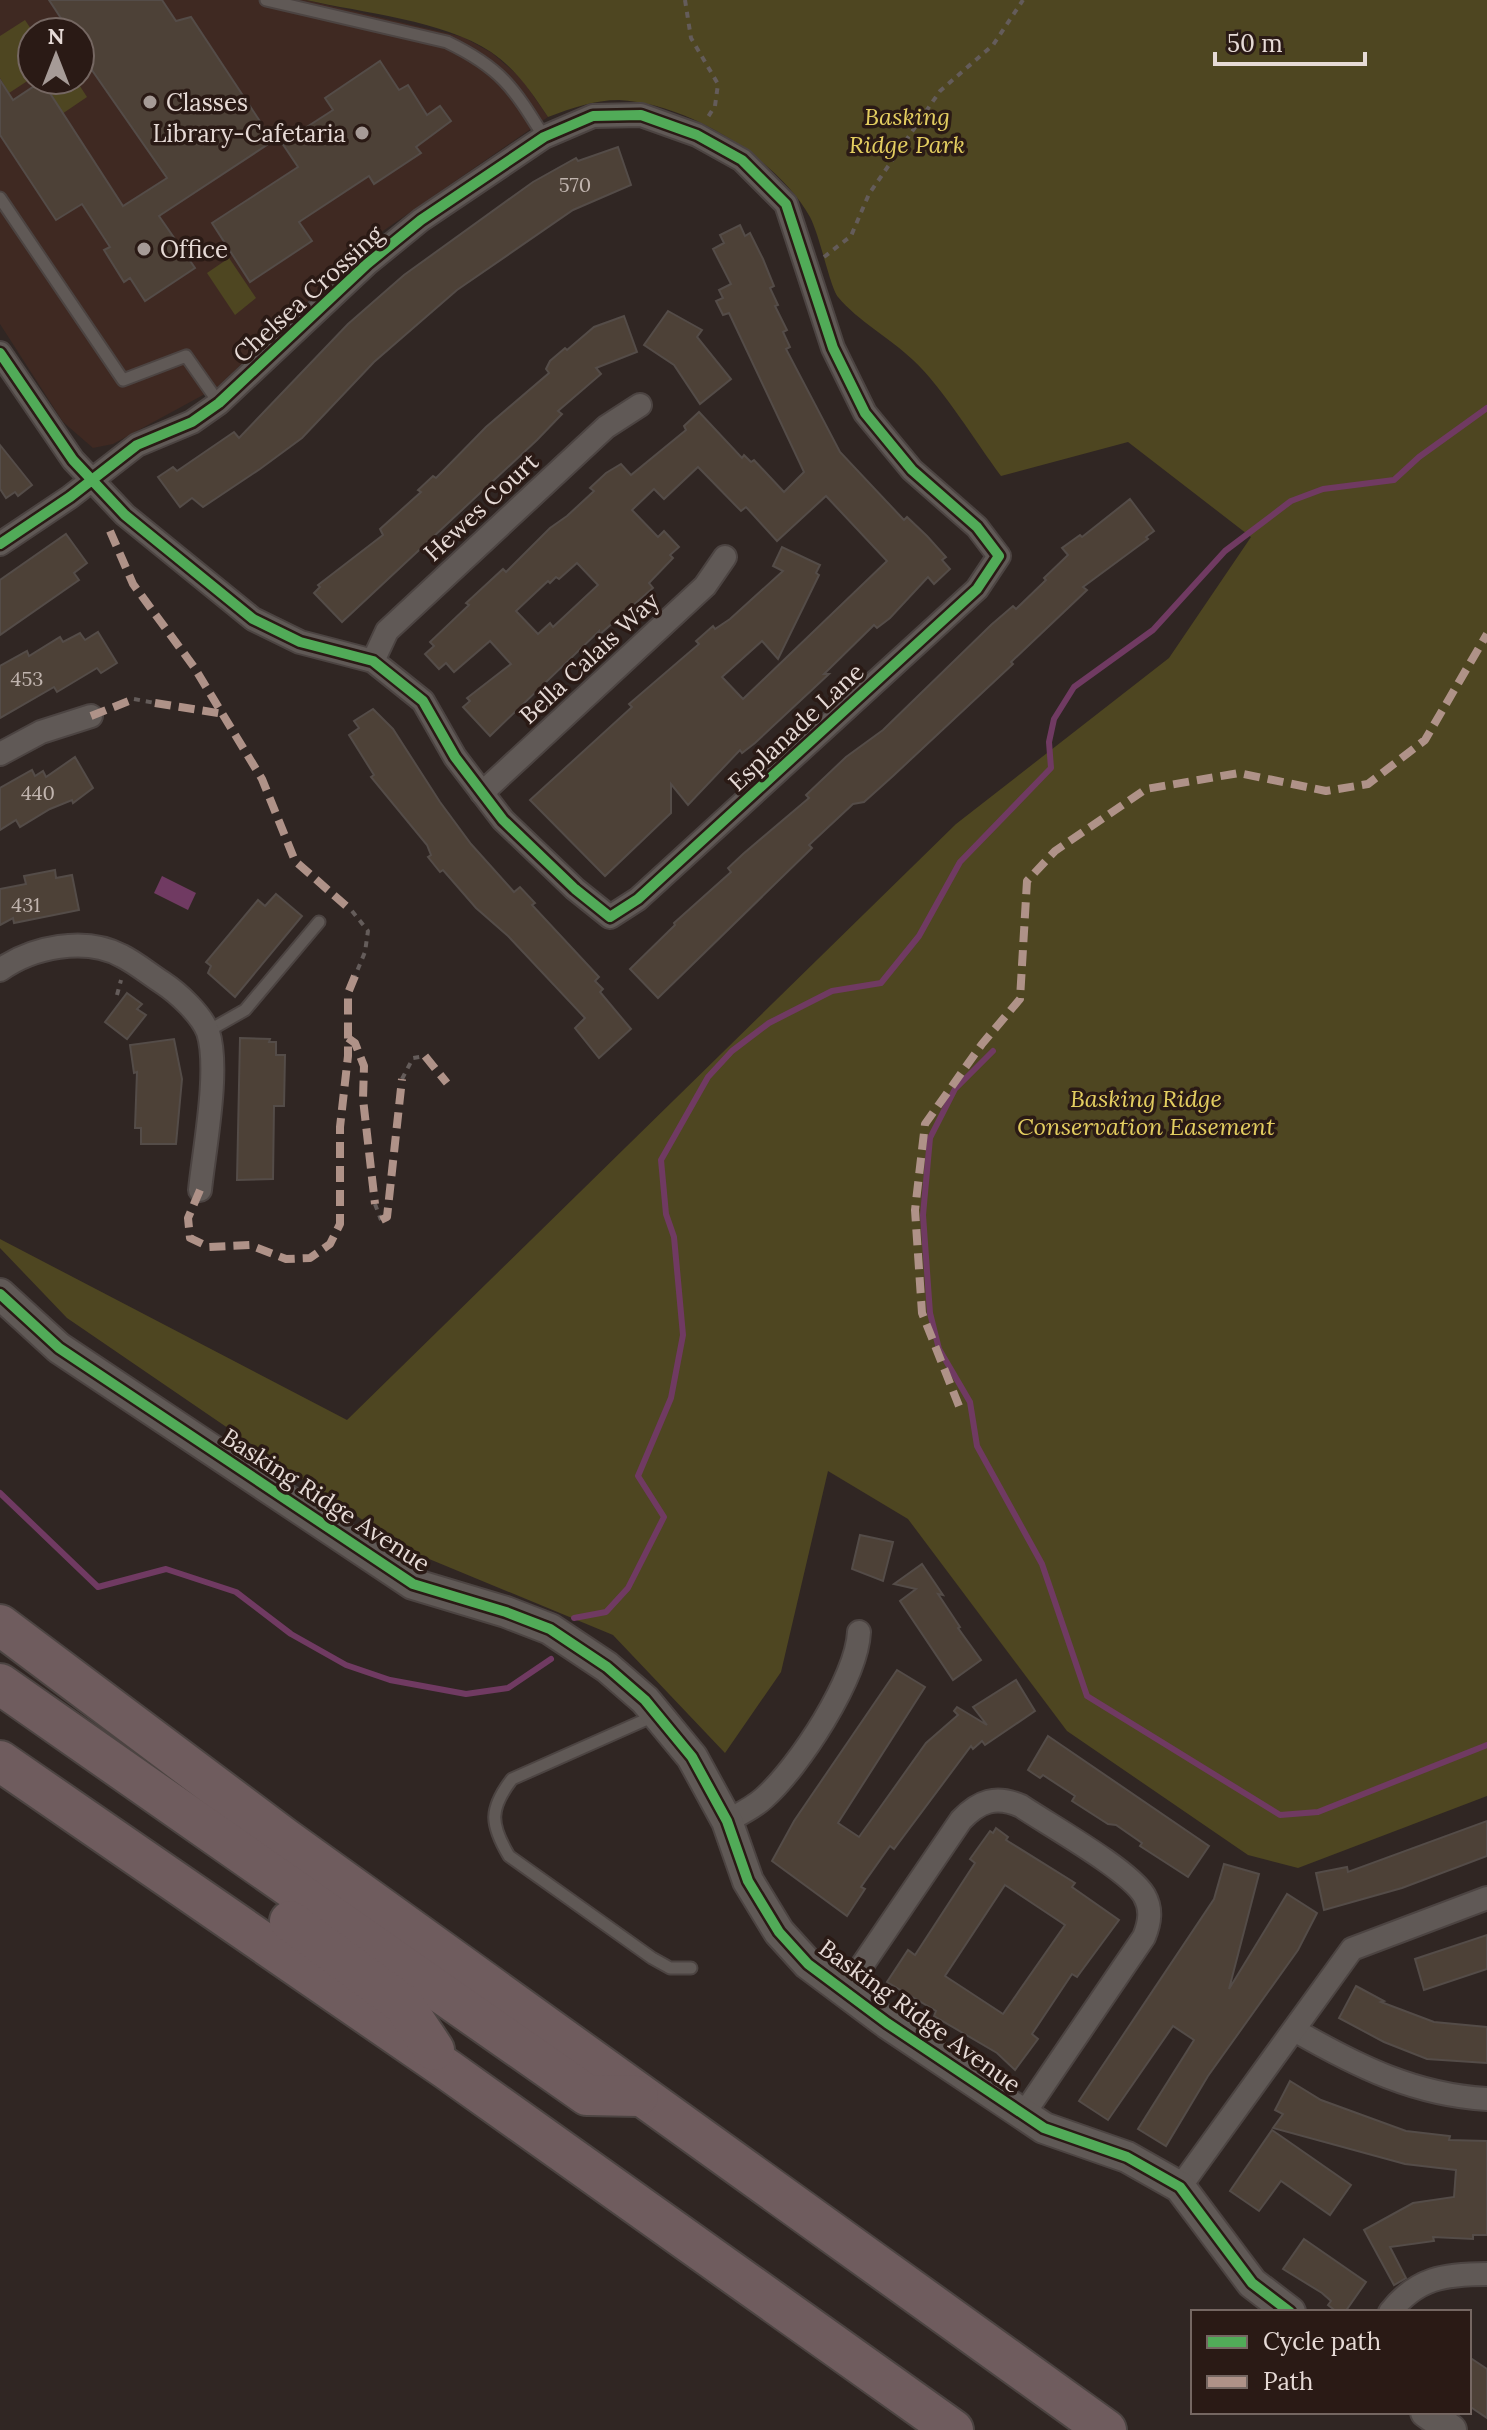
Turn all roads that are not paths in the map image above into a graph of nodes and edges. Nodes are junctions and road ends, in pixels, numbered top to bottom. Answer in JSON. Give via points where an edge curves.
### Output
{"nodes":[{"id":1,"x":266,"y":0,"type":"edge"},
{"id":2,"x":544,"y":137,"type":"junction"},
{"id":3,"x":0,"y":198,"type":"edge"},
{"id":4,"x":1,"y":355,"type":"edge"},
{"id":5,"x":219,"y":403,"type":"junction"},
{"id":6,"x":640,"y":405,"type":"dead end"},
{"id":7,"x":93,"y":480,"type":"junction"},
{"id":8,"x":0,"y":544,"type":"edge"},
{"id":9,"x":999,"y":556,"type":"joint"},
{"id":10,"x":725,"y":557,"type":"dead end"},
{"id":11,"x":373,"y":661,"type":"junction"},
{"id":12,"x":91,"y":716,"type":"dead end"},
{"id":13,"x":0,"y":754,"type":"edge"},
{"id":14,"x":482,"y":793,"type":"junction"},
{"id":15,"x":319,"y":922,"type":"dead end"},
{"id":16,"x":0,"y":970,"type":"edge"},
{"id":17,"x":208,"y":1031,"type":"junction"},
{"id":18,"x":200,"y":1190,"type":"dead end"},
{"id":19,"x":0,"y":1294,"type":"edge"},
{"id":20,"x":1,"y":1625,"type":"edge"},
{"id":21,"x":859,"y":1632,"type":"dead end"},
{"id":22,"x":0,"y":1684,"type":"edge"},
{"id":23,"x":0,"y":1707,"type":"edge"},
{"id":24,"x":658,"y":1714,"type":"junction"},
{"id":25,"x":0,"y":1761,"type":"edge"},
{"id":26,"x":727,"y":1821,"type":"junction"},
{"id":27,"x":1487,"y":1898,"type":"edge"},
{"id":28,"x":691,"y":1968,"type":"dead end"},
{"id":29,"x":844,"y":1992,"type":"junction"},
{"id":30,"x":1296,"y":2031,"type":"junction"},
{"id":31,"x":448,"y":2070,"type":"junction"},
{"id":32,"x":638,"y":2096,"type":"junction"},
{"id":33,"x":1487,"y":2099,"type":"edge"},
{"id":34,"x":1023,"y":2115,"type":"junction"},
{"id":35,"x":1180,"y":2187,"type":"junction"},
{"id":36,"x":1487,"y":2274,"type":"edge"},
{"id":37,"x":1287,"y":2310,"type":"edge"},
{"id":38,"x":1392,"y":2310,"type":"edge"},
{"id":39,"x":1429,"y":2414,"type":"edge"},
{"id":40,"x":953,"y":2430,"type":"edge"},
{"id":41,"x":1106,"y":2430,"type":"edge"},
{"id":42,"x":1451,"y":2430,"type":"edge"}],
"edges":[{"from":1,"to":2,"type":"lane","via":[[460,48],[512,85]]},
{"from":2,"to":5,"type":"street","name":"Chelsea Crossing","via":[[421,220],[367,264]]},
{"from":2,"to":9,"type":"street","name":"Chelsea Crossing","via":[[593,116],[641,115],[697,135],[742,160],[786,204],[833,348],[865,413],[912,470],[977,527]]},
{"from":3,"to":5,"type":"lane","via":[[123,380],[186,356]]},
{"from":4,"to":7,"type":"street","via":[[73,460]]},
{"from":5,"to":7,"type":"street","name":"Chelsea Crossing","via":[[192,422],[137,445]]},
{"from":6,"to":11,"type":"street","name":"Hewes Court","via":[[606,427],[387,631]]},
{"from":7,"to":8,"type":"street","name":"Chelsea Crossing"},
{"from":7,"to":11,"type":"street","via":[[125,515],[253,619],[300,642]]},
{"from":9,"to":14,"type":"street","name":"Esplanade Lane","via":[[977,589],[638,899],[610,917],[513,830]]},
{"from":10,"to":14,"type":"street","name":"Bella Calais Way","via":[[705,586]]},
{"from":11,"to":14,"type":"street","via":[[423,701]]},
{"from":12,"to":13,"type":"street","via":[[41,732]]},
{"from":15,"to":17,"type":"lane","via":[[245,1010]]},
{"from":16,"to":17,"type":"street","via":[[14,959],[53,946],[120,954],[178,994]]},
{"from":17,"to":18,"type":"street","via":[[212,1074]]},
{"from":19,"to":24,"type":"street","name":"Basking Ridge Avenue","via":[[59,1348],[413,1584],[550,1629],[607,1667]]},
{"from":20,"to":32,"type":"highway"},
{"from":21,"to":26,"type":"street","via":[[844,1689],[781,1780]]},
{"from":22,"to":32,"type":"highway","via":[[587,2095]]},
{"from":23,"to":31,"type":"highway","via":[[404,2005]]},
{"from":24,"to":26,"type":"street","name":"Basking Ridge Avenue","via":[[692,1757]]},
{"from":24,"to":28,"type":"lane","via":[[512,1779],[497,1798],[495,1825],[509,1856],[652,1958],[670,1968]]},
{"from":25,"to":31,"type":"highway"},
{"from":26,"to":29,"type":"street","name":"Basking Ridge Avenue","via":[[748,1881],[779,1932]]},
{"from":27,"to":30,"type":"street","via":[[1352,1949]]},
{"from":29,"to":34,"type":"street","name":"Basking Ridge Avenue"},
{"from":29,"to":34,"type":"street","via":[[961,1820],[988,1801],[1006,1799],[1021,1806],[1132,1881],[1149,1907],[1144,1937]]},
{"from":30,"to":33,"type":"street","via":[[1385,2078]]},
{"from":30,"to":35,"type":"street"},
{"from":31,"to":40,"type":"highway"},
{"from":32,"to":41,"type":"highway"},
{"from":34,"to":35,"type":"street","name":"Basking Ridge Avenue","via":[[1069,2139],[1155,2170]]},
{"from":35,"to":37,"type":"street","name":"Basking Ridge Avenue","via":[[1252,2283]]},
{"from":36,"to":38,"type":"street","via":[[1455,2274],[1408,2289]]},
{"from":39,"to":42,"type":"street"}]}
